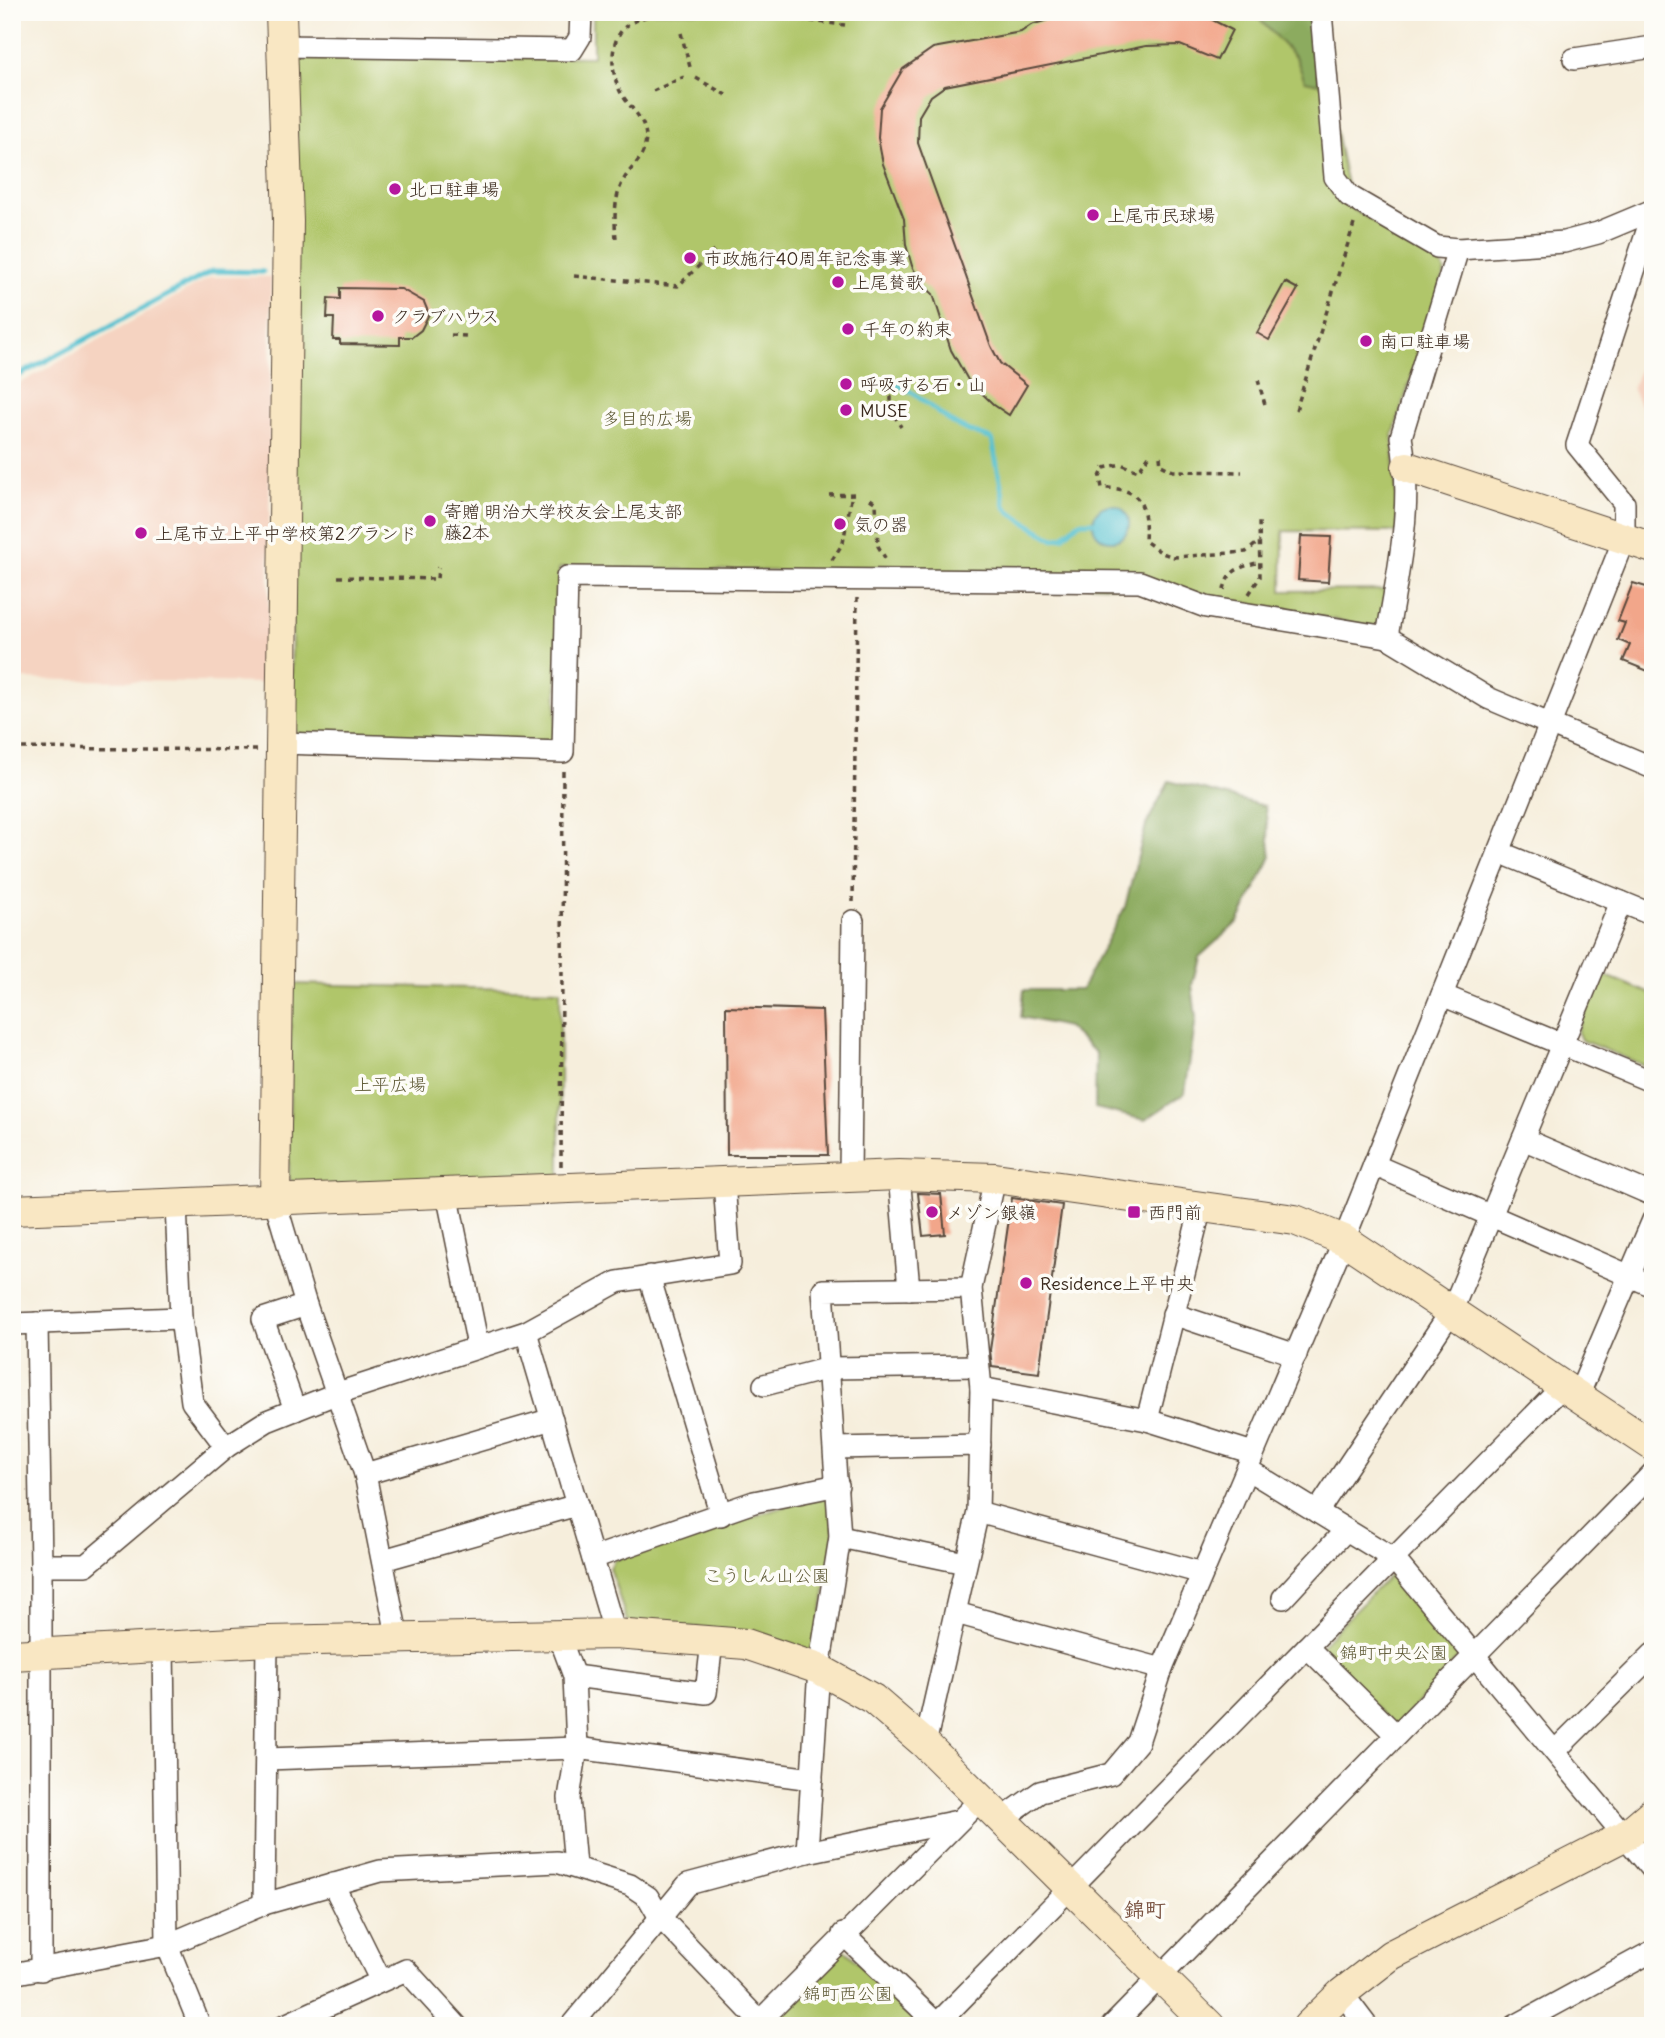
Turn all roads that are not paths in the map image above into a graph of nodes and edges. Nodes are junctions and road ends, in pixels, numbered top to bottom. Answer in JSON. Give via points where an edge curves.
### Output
{"nodes":[{"id":1,"x":281,"y":12,"type":"edge"},
{"id":2,"x":581,"y":12,"type":"edge"},
{"id":3,"x":1321,"y":12,"type":"edge"},
{"id":4,"x":281,"y":46,"type":"junction"},
{"id":5,"x":1653,"y":47,"type":"edge"},
{"id":6,"x":1574,"y":59,"type":"dead end"},
{"id":7,"x":1653,"y":211,"type":"edge"},
{"id":8,"x":1458,"y":249,"type":"junction"},
{"id":9,"x":1407,"y":467,"type":"junction"},
{"id":10,"x":1624,"y":539,"type":"junction"},
{"id":11,"x":1653,"y":548,"type":"edge"},
{"id":12,"x":1387,"y":637,"type":"junction"},
{"id":13,"x":1549,"y":726,"type":"junction"},
{"id":14,"x":281,"y":747,"type":"junction"},
{"id":15,"x":1653,"y":768,"type":"edge"},
{"id":16,"x":1499,"y":852,"type":"junction"},
{"id":17,"x":1621,"y":902,"type":"junction"},
{"id":18,"x":1653,"y":915,"type":"edge"},
{"id":19,"x":853,"y":921,"type":"road end"},
{"id":20,"x":1442,"y":995,"type":"junction"},
{"id":21,"x":1562,"y":1045,"type":"junction"},
{"id":22,"x":1653,"y":1082,"type":"edge"},
{"id":23,"x":1524,"y":1139,"type":"junction"},
{"id":24,"x":1374,"y":1165,"type":"junction"},
{"id":25,"x":899,"y":1175,"type":"junction"},
{"id":26,"x":850,"y":1176,"type":"junction"},
{"id":27,"x":995,"y":1178,"type":"junction"},
{"id":28,"x":724,"y":1182,"type":"junction"},
{"id":29,"x":447,"y":1193,"type":"junction"},
{"id":30,"x":1653,"y":1195,"type":"edge"},
{"id":31,"x":275,"y":1200,"type":"junction"},
{"id":32,"x":176,"y":1205,"type":"junction"},
{"id":33,"x":1201,"y":1207,"type":"junction"},
{"id":34,"x":12,"y":1210,"type":"edge"},
{"id":35,"x":1492,"y":1216,"type":"junction"},
{"id":36,"x":1653,"y":1220,"type":"edge"},
{"id":37,"x":1344,"y":1240,"type":"junction"},
{"id":38,"x":649,"y":1276,"type":"junction"},
{"id":39,"x":1629,"y":1276,"type":"junction"},
{"id":40,"x":1653,"y":1286,"type":"edge"},
{"id":41,"x":971,"y":1288,"type":"junction"},
{"id":42,"x":909,"y":1289,"type":"junction"},
{"id":43,"x":306,"y":1305,"type":"junction"},
{"id":44,"x":1452,"y":1310,"type":"junction"},
{"id":45,"x":1173,"y":1314,"type":"junction"},
{"id":46,"x":181,"y":1318,"type":"junction"},
{"id":47,"x":37,"y":1323,"type":"junction"},
{"id":48,"x":12,"y":1324,"type":"edge"},
{"id":49,"x":526,"y":1332,"type":"junction"},
{"id":50,"x":478,"y":1346,"type":"junction"},
{"id":51,"x":1296,"y":1355,"type":"junction"},
{"id":52,"x":829,"y":1368,"type":"junction"},
{"id":53,"x":979,"y":1377,"type":"junction"},
{"id":54,"x":764,"y":1385,"type":"dead end"},
{"id":55,"x":1571,"y":1391,"type":"junction"},
{"id":56,"x":338,"y":1393,"type":"junction"},
{"id":57,"x":295,"y":1410,"type":"junction"},
{"id":58,"x":552,"y":1419,"type":"junction"},
{"id":59,"x":1147,"y":1420,"type":"junction"},
{"id":60,"x":980,"y":1446,"type":"junction"},
{"id":61,"x":1653,"y":1446,"type":"edge"},
{"id":62,"x":226,"y":1447,"type":"junction"},
{"id":63,"x":835,"y":1448,"type":"junction"},
{"id":64,"x":1250,"y":1461,"type":"junction"},
{"id":65,"x":1653,"y":1473,"type":"edge"},
{"id":66,"x":365,"y":1474,"type":"junction"},
{"id":67,"x":838,"y":1485,"type":"junction"},
{"id":68,"x":577,"y":1505,"type":"junction"},
{"id":69,"x":978,"y":1512,"type":"junction"},
{"id":70,"x":1317,"y":1512,"type":"junction"},
{"id":71,"x":721,"y":1515,"type":"junction"},
{"id":72,"x":1346,"y":1530,"type":"junction"},
{"id":73,"x":839,"y":1538,"type":"junction"},
{"id":74,"x":593,"y":1558,"type":"junction"},
{"id":75,"x":1394,"y":1559,"type":"junction"},
{"id":76,"x":383,"y":1560,"type":"junction"},
{"id":77,"x":965,"y":1563,"type":"junction"},
{"id":78,"x":41,"y":1565,"type":"junction"},
{"id":79,"x":1202,"y":1573,"type":"junction"},
{"id":80,"x":1283,"y":1598,"type":"dead end"},
{"id":81,"x":956,"y":1613,"type":"junction"},
{"id":82,"x":615,"y":1634,"type":"junction"},
{"id":83,"x":559,"y":1636,"type":"junction"},
{"id":84,"x":398,"y":1640,"type":"junction"},
{"id":85,"x":267,"y":1641,"type":"junction"},
{"id":86,"x":712,"y":1642,"type":"junction"},
{"id":87,"x":163,"y":1646,"type":"junction"},
{"id":88,"x":1307,"y":1647,"type":"junction"},
{"id":89,"x":1653,"y":1654,"type":"edge"},
{"id":90,"x":27,"y":1655,"type":"edge"},
{"id":91,"x":1475,"y":1655,"type":"junction"},
{"id":92,"x":819,"y":1669,"type":"junction"},
{"id":93,"x":1161,"y":1669,"type":"junction"},
{"id":94,"x":574,"y":1676,"type":"junction"},
{"id":95,"x":1396,"y":1735,"type":"junction"},
{"id":96,"x":925,"y":1744,"type":"junction"},
{"id":97,"x":577,"y":1748,"type":"junction"},
{"id":98,"x":1555,"y":1751,"type":"junction"},
{"id":99,"x":267,"y":1759,"type":"junction"},
{"id":100,"x":812,"y":1779,"type":"junction"},
{"id":101,"x":981,"y":1799,"type":"junction"},
{"id":102,"x":1653,"y":1812,"type":"edge"},
{"id":103,"x":1002,"y":1819,"type":"junction"},
{"id":104,"x":958,"y":1821,"type":"junction"},
{"id":105,"x":1626,"y":1835,"type":"junction"},
{"id":106,"x":807,"y":1852,"type":"junction"},
{"id":107,"x":575,"y":1866,"type":"junction"},
{"id":108,"x":1653,"y":1870,"type":"edge"},
{"id":109,"x":332,"y":1884,"type":"junction"},
{"id":110,"x":1072,"y":1888,"type":"junction"},
{"id":111,"x":264,"y":1904,"type":"junction"},
{"id":112,"x":659,"y":1916,"type":"junction"},
{"id":113,"x":843,"y":1934,"type":"junction"},
{"id":114,"x":167,"y":1945,"type":"junction"},
{"id":115,"x":1653,"y":1951,"type":"edge"},
{"id":116,"x":41,"y":1970,"type":"junction"},
{"id":117,"x":12,"y":1974,"type":"edge"},
{"id":118,"x":1161,"y":1976,"type":"junction"},
{"id":119,"x":380,"y":1979,"type":"junction"},
{"id":120,"x":1342,"y":1993,"type":"junction"},
{"id":121,"x":759,"y":2024,"type":"edge"},
{"id":122,"x":936,"y":2025,"type":"edge"},
{"id":123,"x":200,"y":2026,"type":"edge"},
{"id":124,"x":284,"y":2026,"type":"edge"},
{"id":125,"x":457,"y":2026,"type":"edge"},
{"id":126,"x":570,"y":2026,"type":"edge"},
{"id":127,"x":1112,"y":2026,"type":"edge"},
{"id":128,"x":1210,"y":2026,"type":"edge"},
{"id":129,"x":1308,"y":2026,"type":"edge"},
{"id":130,"x":1367,"y":2026,"type":"edge"},
{"id":131,"x":1515,"y":2026,"type":"edge"}],
"edges":[{"from":1,"to":4,"type":"street"},
{"from":2,"to":4,"type":"street","via":[[580,37],[572,50]]},
{"from":3,"to":8,"type":"street","via":[[1335,177],[1349,196],[1384,219],[1437,247]]},
{"from":4,"to":14,"type":"street","via":[[288,221]]},
{"from":5,"to":6,"type":"street"},
{"from":7,"to":8,"type":"street","via":[[1564,242]]},
{"from":7,"to":10,"type":"street","via":[[1577,445],[1624,503]]},
{"from":8,"to":9,"type":"street","via":[[1401,437]]},
{"from":9,"to":10,"type":"street"},
{"from":9,"to":12,"type":"street","via":[[1406,523]]},
{"from":10,"to":11,"type":"street"},
{"from":10,"to":13,"type":"street"},
{"from":12,"to":13,"type":"street","via":[[1488,698]]},
{"from":12,"to":14,"type":"street","via":[[1206,607],[1140,582],[567,577],[563,752]]},
{"from":13,"to":15,"type":"street"},
{"from":13,"to":16,"type":"street"},
{"from":14,"to":31,"type":"street"},
{"from":16,"to":17,"type":"street"},
{"from":16,"to":20,"type":"street"},
{"from":17,"to":18,"type":"street"},
{"from":17,"to":21,"type":"street"},
{"from":19,"to":26,"type":"street"},
{"from":20,"to":21,"type":"street"},
{"from":20,"to":24,"type":"street"},
{"from":21,"to":22,"type":"street"},
{"from":21,"to":23,"type":"street"},
{"from":23,"to":30,"type":"street"},
{"from":23,"to":35,"type":"street"},
{"from":24,"to":35,"type":"street"},
{"from":24,"to":37,"type":"street"},
{"from":25,"to":26,"type":"street"},
{"from":25,"to":27,"type":"street"},
{"from":25,"to":42,"type":"street"},
{"from":26,"to":28,"type":"street"},
{"from":27,"to":33,"type":"street"},
{"from":27,"to":41,"type":"street"},
{"from":28,"to":29,"type":"street"},
{"from":28,"to":38,"type":"street","via":[[730,1264]]},
{"from":29,"to":31,"type":"street"},
{"from":29,"to":50,"type":"street"},
{"from":31,"to":32,"type":"street"},
{"from":31,"to":43,"type":"street"},
{"from":32,"to":34,"type":"street"},
{"from":32,"to":46,"type":"street"},
{"from":33,"to":37,"type":"street","via":[[1295,1220]]},
{"from":33,"to":45,"type":"street"},
{"from":35,"to":39,"type":"street"},
{"from":35,"to":44,"type":"street"},
{"from":36,"to":39,"type":"street"},
{"from":37,"to":44,"type":"street"},
{"from":37,"to":51,"type":"street"},
{"from":38,"to":49,"type":"street","via":[[617,1282]]},
{"from":38,"to":71,"type":"street"},
{"from":39,"to":40,"type":"street"},
{"from":39,"to":55,"type":"street"},
{"from":41,"to":42,"type":"street"},
{"from":41,"to":53,"type":"street"},
{"from":42,"to":52,"type":"street","via":[[823,1290]]},
{"from":43,"to":56,"type":"street"},
{"from":43,"to":57,"type":"street","via":[[263,1319]]},
{"from":44,"to":55,"type":"street"},
{"from":44,"to":70,"type":"street"},
{"from":45,"to":51,"type":"street"},
{"from":45,"to":59,"type":"street"},
{"from":46,"to":47,"type":"street"},
{"from":46,"to":62,"type":"street","via":[[192,1402]]},
{"from":47,"to":48,"type":"street"},
{"from":47,"to":78,"type":"street"},
{"from":49,"to":50,"type":"street"},
{"from":49,"to":58,"type":"street"},
{"from":50,"to":56,"type":"street"},
{"from":51,"to":64,"type":"street"},
{"from":52,"to":53,"type":"street"},
{"from":52,"to":54,"type":"street"},
{"from":52,"to":63,"type":"street"},
{"from":53,"to":59,"type":"street"},
{"from":53,"to":60,"type":"street"},
{"from":55,"to":61,"type":"street"},
{"from":55,"to":75,"type":"street"},
{"from":56,"to":57,"type":"street"},
{"from":56,"to":66,"type":"street"},
{"from":57,"to":62,"type":"street","via":[[267,1421]]},
{"from":58,"to":66,"type":"street"},
{"from":58,"to":68,"type":"street"},
{"from":59,"to":64,"type":"street"},
{"from":60,"to":63,"type":"street"},
{"from":60,"to":69,"type":"street"},
{"from":62,"to":78,"type":"street","via":[[86,1565]]},
{"from":63,"to":67,"type":"street"},
{"from":64,"to":70,"type":"street"},
{"from":64,"to":79,"type":"street"},
{"from":65,"to":91,"type":"street"},
{"from":66,"to":76,"type":"street"},
{"from":67,"to":71,"type":"street","via":[[754,1502]]},
{"from":67,"to":73,"type":"street"},
{"from":68,"to":74,"type":"street"},
{"from":68,"to":76,"type":"street"},
{"from":69,"to":77,"type":"street"},
{"from":69,"to":79,"type":"street"},
{"from":70,"to":72,"type":"street"},
{"from":71,"to":74,"type":"street"},
{"from":72,"to":75,"type":"street"},
{"from":72,"to":80,"type":"street"},
{"from":73,"to":77,"type":"street"},
{"from":73,"to":92,"type":"street"},
{"from":74,"to":82,"type":"street"},
{"from":75,"to":88,"type":"street"},
{"from":75,"to":91,"type":"street"},
{"from":76,"to":84,"type":"street"},
{"from":77,"to":81,"type":"street"},
{"from":78,"to":90,"type":"street"},
{"from":79,"to":93,"type":"street"},
{"from":81,"to":93,"type":"street"},
{"from":81,"to":96,"type":"street"},
{"from":82,"to":83,"type":"street"},
{"from":82,"to":86,"type":"street"},
{"from":83,"to":84,"type":"street"},
{"from":83,"to":94,"type":"street"},
{"from":84,"to":85,"type":"street"},
{"from":85,"to":87,"type":"street"},
{"from":85,"to":99,"type":"street"},
{"from":86,"to":92,"type":"street","via":[[746,1644]]},
{"from":86,"to":94,"type":"street","via":[[706,1693]]},
{"from":87,"to":90,"type":"street"},
{"from":87,"to":114,"type":"street"},
{"from":88,"to":95,"type":"street"},
{"from":88,"to":110,"type":"street"},
{"from":89,"to":98,"type":"street"},
{"from":90,"to":116,"type":"street"},
{"from":91,"to":95,"type":"street"},
{"from":91,"to":98,"type":"street"},
{"from":92,"to":96,"type":"street","via":[[873,1699]]},
{"from":92,"to":100,"type":"street"},
{"from":93,"to":103,"type":"street","via":[[1138,1742],[1111,1774],[1040,1792]]},
{"from":94,"to":97,"type":"street"},
{"from":95,"to":118,"type":"street"},
{"from":96,"to":101,"type":"street"},
{"from":97,"to":99,"type":"street"},
{"from":97,"to":100,"type":"street"},
{"from":97,"to":107,"type":"street","via":[[569,1798]]},
{"from":98,"to":105,"type":"street"},
{"from":99,"to":111,"type":"street"},
{"from":100,"to":106,"type":"street"},
{"from":101,"to":103,"type":"street"},
{"from":101,"to":104,"type":"street"},
{"from":102,"to":105,"type":"street"},
{"from":103,"to":110,"type":"street"},
{"from":104,"to":106,"type":"street"},
{"from":104,"to":113,"type":"street"},
{"from":105,"to":108,"type":"street"},
{"from":105,"to":120,"type":"street","via":[[1448,1923],[1391,1955]]},
{"from":106,"to":112,"type":"street","via":[[688,1884]]},
{"from":107,"to":109,"type":"street","via":[[557,1861],[380,1871]]},
{"from":107,"to":112,"type":"street","via":[[630,1885],[649,1897]]},
{"from":109,"to":111,"type":"street"},
{"from":109,"to":119,"type":"street"},
{"from":110,"to":118,"type":"street"},
{"from":110,"to":122,"type":"street"},
{"from":111,"to":114,"type":"street"},
{"from":112,"to":121,"type":"street"},
{"from":112,"to":126,"type":"street"},
{"from":113,"to":121,"type":"street"},
{"from":113,"to":122,"type":"street"},
{"from":114,"to":116,"type":"street"},
{"from":114,"to":123,"type":"street"},
{"from":115,"to":131,"type":"street"},
{"from":116,"to":117,"type":"street"},
{"from":118,"to":127,"type":"street"},
{"from":118,"to":128,"type":"street"},
{"from":119,"to":124,"type":"street"},
{"from":119,"to":125,"type":"street","via":[[406,1970]]},
{"from":120,"to":129,"type":"street"},
{"from":120,"to":130,"type":"street"}]}
